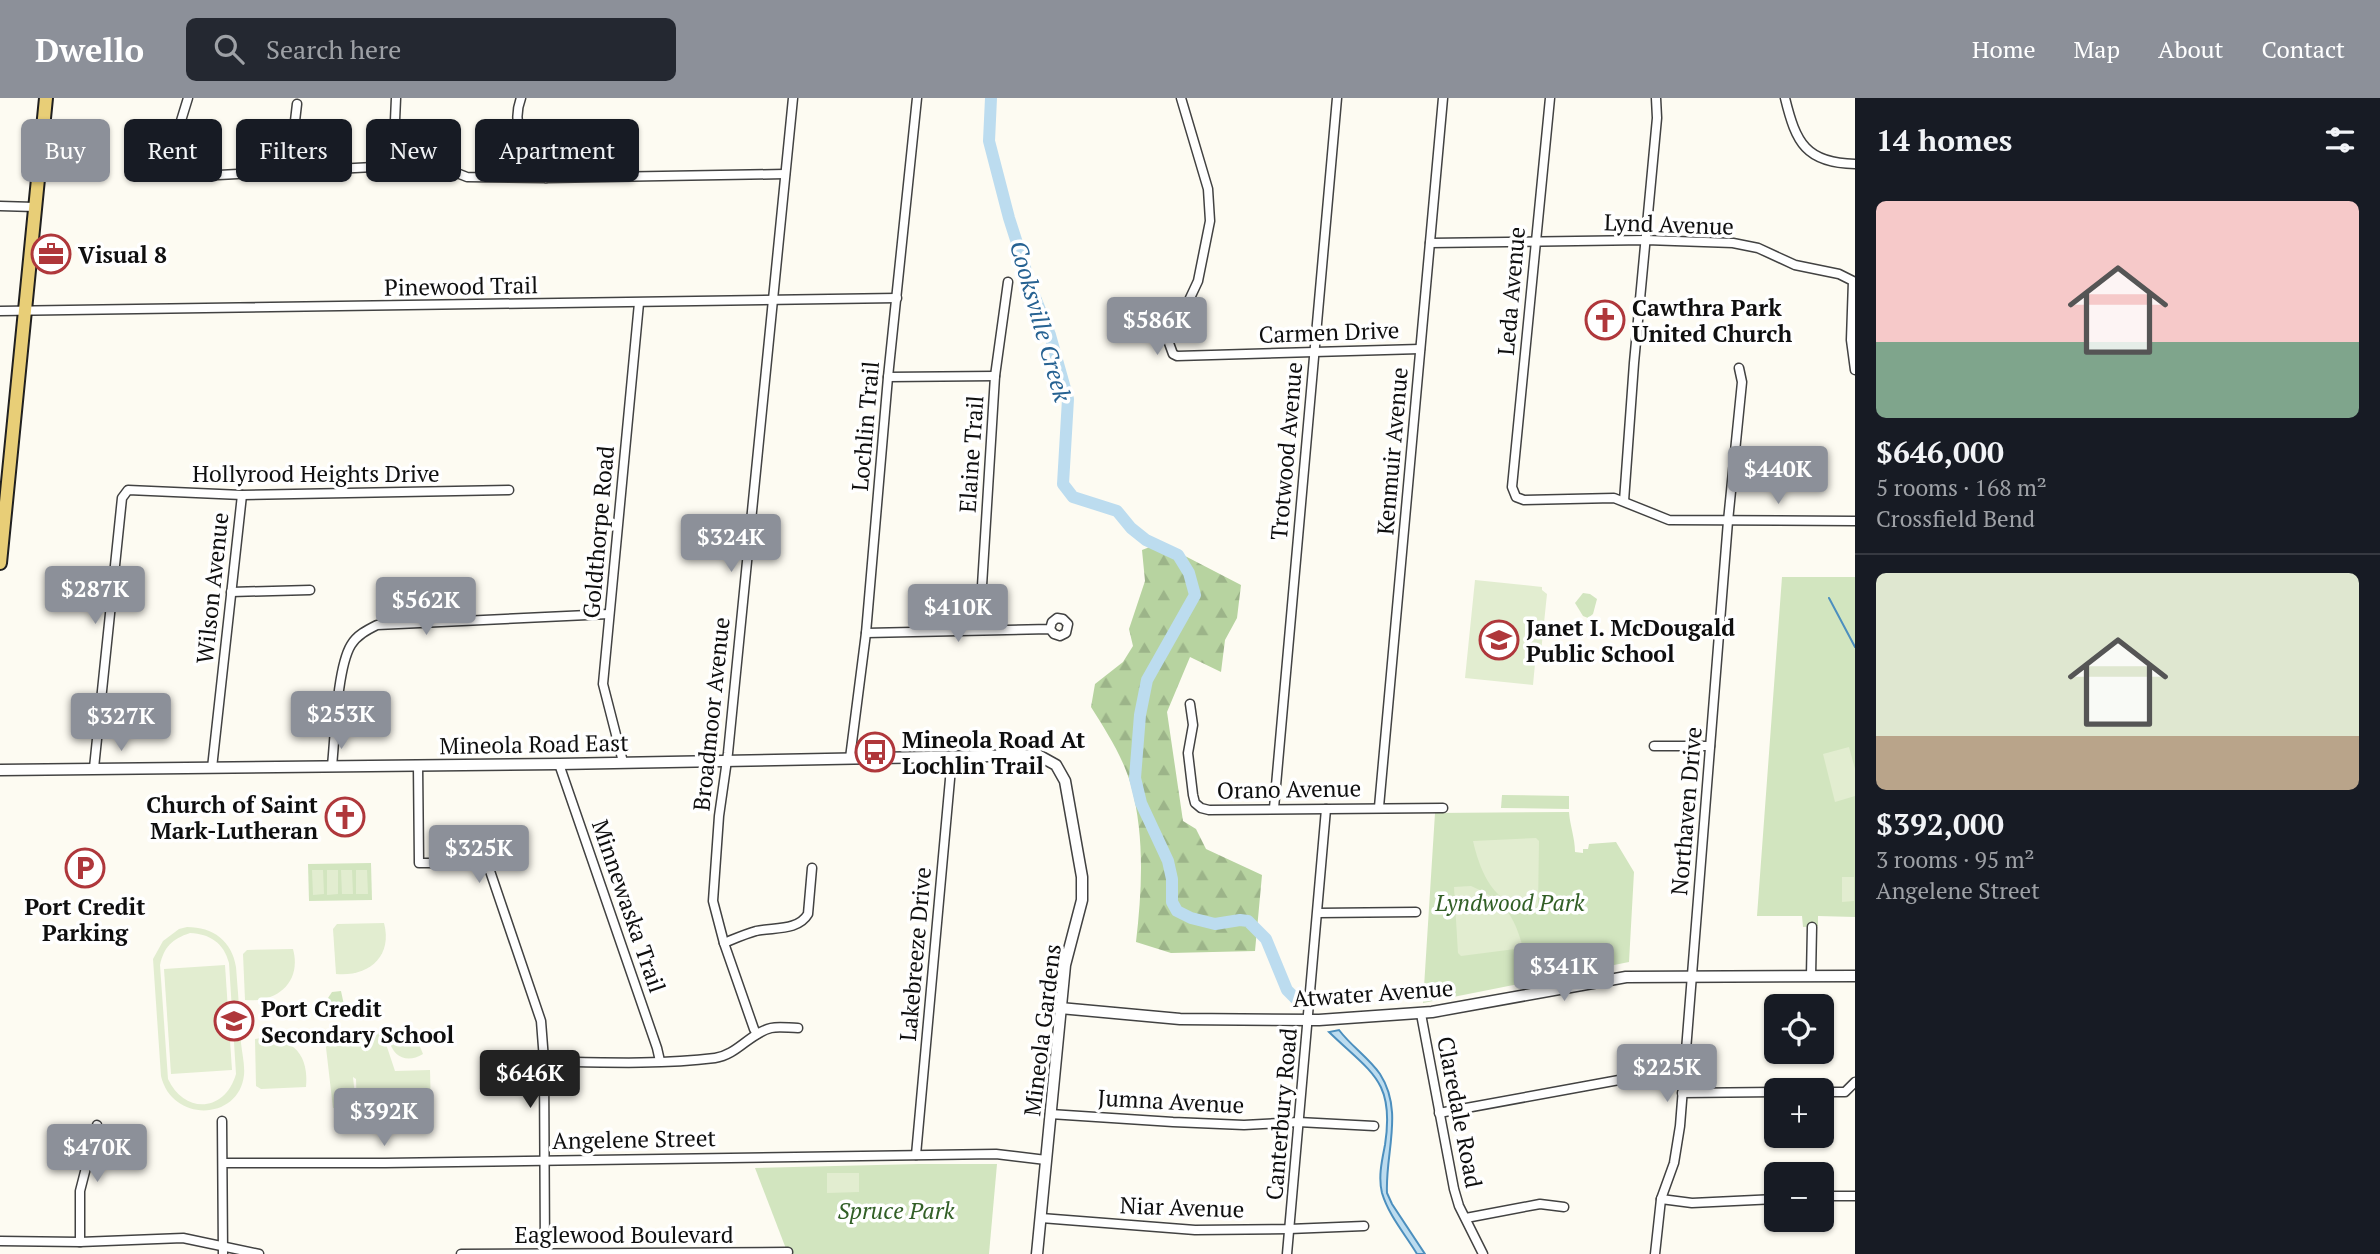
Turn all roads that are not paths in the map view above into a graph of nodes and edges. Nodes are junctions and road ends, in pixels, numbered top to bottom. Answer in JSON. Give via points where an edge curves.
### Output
{"nodes":[{"id":1,"x":46,"y":98,"type":"edge"},
{"id":2,"x":188,"y":98,"type":"edge"},
{"id":3,"x":396,"y":98,"type":"edge"},
{"id":4,"x":521,"y":98,"type":"edge"},
{"id":5,"x":793,"y":98,"type":"edge"},
{"id":6,"x":916,"y":98,"type":"edge"},
{"id":7,"x":1181,"y":98,"type":"edge"},
{"id":8,"x":1337,"y":98,"type":"edge"},
{"id":9,"x":1443,"y":98,"type":"edge"},
{"id":10,"x":1550,"y":98,"type":"edge"},
{"id":11,"x":1656,"y":98,"type":"edge"},
{"id":12,"x":1785,"y":98,"type":"edge"},
{"id":13,"x":297,"y":104,"type":"dead end"},
{"id":14,"x":295,"y":119,"type":"edge"},
{"id":15,"x":395,"y":119,"type":"edge"},
{"id":16,"x":517,"y":119,"type":"edge"},
{"id":17,"x":1855,"y":164,"type":"edge"},
{"id":18,"x":236,"y":174,"type":"edge"},
{"id":19,"x":785,"y":174,"type":"junction"},
{"id":20,"x":639,"y":176,"type":"edge"},
{"id":21,"x":0,"y":206,"type":"edge"},
{"id":22,"x":35,"y":207,"type":"junction"},
{"id":23,"x":1646,"y":240,"type":"junction"},
{"id":24,"x":1535,"y":241,"type":"junction"},
{"id":25,"x":1430,"y":243,"type":"junction"},
{"id":26,"x":1009,"y":282,"type":"dead end"},
{"id":27,"x":897,"y":299,"type":"junction"},
{"id":28,"x":774,"y":300,"type":"junction"},
{"id":29,"x":639,"y":303,"type":"junction"},
{"id":30,"x":0,"y":311,"type":"edge"},
{"id":31,"x":26,"y":311,"type":"junction"},
{"id":32,"x":1420,"y":349,"type":"junction"},
{"id":33,"x":1314,"y":351,"type":"junction"},
{"id":34,"x":1739,"y":368,"type":"dead end"},
{"id":35,"x":1855,"y":370,"type":"edge"},
{"id":36,"x":995,"y":376,"type":"junction"},
{"id":37,"x":888,"y":377,"type":"junction"},
{"id":38,"x":509,"y":490,"type":"dead end"},
{"id":39,"x":242,"y":495,"type":"junction"},
{"id":40,"x":1624,"y":501,"type":"junction"},
{"id":41,"x":1728,"y":520,"type":"junction"},
{"id":42,"x":1855,"y":521,"type":"edge"},
{"id":43,"x":0,"y":563,"type":"edge"},
{"id":44,"x":310,"y":590,"type":"dead end"},
{"id":45,"x":231,"y":592,"type":"junction"},
{"id":46,"x":610,"y":614,"type":"junction"},
{"id":47,"x":985,"y":629,"type":"junction"},
{"id":48,"x":1050,"y":629,"type":"dead end"},
{"id":49,"x":866,"y":633,"type":"junction"},
{"id":50,"x":1190,"y":704,"type":"dead end"},
{"id":51,"x":1654,"y":746,"type":"dead end"},
{"id":52,"x":1710,"y":746,"type":"junction"},
{"id":53,"x":951,"y":757,"type":"junction"},
{"id":54,"x":850,"y":758,"type":"junction"},
{"id":55,"x":623,"y":762,"type":"junction"},
{"id":56,"x":727,"y":762,"type":"junction"},
{"id":57,"x":559,"y":764,"type":"junction"},
{"id":58,"x":418,"y":765,"type":"junction"},
{"id":59,"x":332,"y":766,"type":"junction"},
{"id":60,"x":94,"y":768,"type":"junction"},
{"id":61,"x":212,"y":768,"type":"junction"},
{"id":62,"x":0,"y":770,"type":"edge"},
{"id":63,"x":1061,"y":772,"type":"joint"},
{"id":64,"x":1380,"y":807,"type":"junction"},
{"id":65,"x":1274,"y":808,"type":"junction"},
{"id":66,"x":1443,"y":808,"type":"dead end"},
{"id":67,"x":1326,"y":809,"type":"junction"},
{"id":68,"x":812,"y":868,"type":"dead end"},
{"id":69,"x":1416,"y":912,"type":"dead end"},
{"id":70,"x":1318,"y":913,"type":"junction"},
{"id":71,"x":1812,"y":927,"type":"dead end"},
{"id":72,"x":724,"y":943,"type":"junction"},
{"id":73,"x":1691,"y":975,"type":"junction"},
{"id":74,"x":1811,"y":976,"type":"junction"},
{"id":75,"x":1855,"y":976,"type":"edge"},
{"id":76,"x":1060,"y":1008,"type":"junction"},
{"id":77,"x":1421,"y":1014,"type":"junction"},
{"id":78,"x":1308,"y":1019,"type":"junction"},
{"id":79,"x":798,"y":1028,"type":"dead end"},
{"id":80,"x":757,"y":1034,"type":"junction"},
{"id":81,"x":495,"y":1060,"type":"dead end"},
{"id":82,"x":544,"y":1060,"type":"junction"},
{"id":83,"x":660,"y":1061,"type":"junction"},
{"id":84,"x":1619,"y":1080,"type":"dead end"},
{"id":85,"x":1855,"y":1082,"type":"edge"},
{"id":86,"x":1764,"y":1092,"type":"edge"},
{"id":87,"x":1834,"y":1092,"type":"edge"},
{"id":88,"x":1682,"y":1093,"type":"junction"},
{"id":89,"x":1439,"y":1113,"type":"junction"},
{"id":90,"x":1050,"y":1114,"type":"junction"},
{"id":91,"x":222,"y":1121,"type":"dead end"},
{"id":92,"x":1298,"y":1122,"type":"junction"},
{"id":93,"x":97,"y":1125,"type":"dead end"},
{"id":94,"x":1374,"y":1126,"type":"dead end"},
{"id":95,"x":916,"y":1154,"type":"junction"},
{"id":96,"x":545,"y":1160,"type":"junction"},
{"id":97,"x":1046,"y":1160,"type":"junction"},
{"id":98,"x":223,"y":1163,"type":"junction"},
{"id":99,"x":1834,"y":1196,"type":"edge"},
{"id":100,"x":1855,"y":1196,"type":"edge"},
{"id":101,"x":1661,"y":1199,"type":"junction"},
{"id":102,"x":1764,"y":1200,"type":"edge"},
{"id":103,"x":1564,"y":1207,"type":"dead end"},
{"id":104,"x":1041,"y":1218,"type":"junction"},
{"id":105,"x":1466,"y":1219,"type":"junction"},
{"id":106,"x":1364,"y":1226,"type":"dead end"},
{"id":107,"x":1289,"y":1229,"type":"junction"},
{"id":108,"x":0,"y":1241,"type":"edge"},
{"id":109,"x":80,"y":1242,"type":"junction"},
{"id":110,"x":223,"y":1251,"type":"edge"},
{"id":111,"x":788,"y":1252,"type":"dead end"},
{"id":112,"x":259,"y":1254,"type":"edge"},
{"id":113,"x":461,"y":1254,"type":"edge"},
{"id":114,"x":545,"y":1254,"type":"edge"},
{"id":115,"x":1037,"y":1254,"type":"edge"},
{"id":116,"x":1287,"y":1254,"type":"edge"},
{"id":117,"x":1483,"y":1254,"type":"edge"},
{"id":118,"x":1655,"y":1254,"type":"edge"}],
"edges":[{"from":1,"to":22,"type":"main road"},
{"from":2,"to":18,"type":"street","via":[[174,161],[184,173]]},
{"from":3,"to":15,"type":"street"},
{"from":4,"to":16,"type":"street"},
{"from":5,"to":19,"type":"street","name":"Broadmoor Avenue"},
{"from":6,"to":27,"type":"street","name":"Lochlin Trail"},
{"from":7,"to":33,"type":"street","name":"Carmen Drive","via":[[1206,177],[1210,221],[1198,281],[1171,337],[1171,352],[1178,356]]},
{"from":8,"to":33,"type":"street","name":"Trotwood Avenue"},
{"from":9,"to":25,"type":"street","name":"Kenmuir Avenue"},
{"from":10,"to":24,"type":"street","name":"Leda Avenue"},
{"from":11,"to":23,"type":"street"},
{"from":12,"to":17,"type":"street","via":[[1799,138],[1812,154],[1829,162]]},
{"from":13,"to":14,"type":"street"},
{"from":19,"to":20,"type":"street"},
{"from":19,"to":28,"type":"street","name":"Broadmoor Avenue"},
{"from":21,"to":22,"type":"street"},
{"from":22,"to":31,"type":"main road"},
{"from":23,"to":24,"type":"street","name":"Lynd Avenue"},
{"from":23,"to":35,"type":"street","name":"Lynd Avenue","via":[[1732,243],[1850,279],[1854,284],[1851,340]]},
{"from":23,"to":40,"type":"street"},
{"from":24,"to":25,"type":"street","name":"Lynd Avenue"},
{"from":24,"to":40,"type":"street","name":"Leda Avenue","via":[[1511,487],[1516,497],[1524,500]]},
{"from":25,"to":32,"type":"street","name":"Kenmuir Avenue"},
{"from":26,"to":36,"type":"street","name":"Elaine Trail"},
{"from":27,"to":28,"type":"street","name":"Pinewood Trail"},
{"from":27,"to":37,"type":"street","name":"Lochlin Trail"},
{"from":28,"to":29,"type":"street","name":"Pinewood Trail"},
{"from":28,"to":56,"type":"street","name":"Broadmoor Avenue"},
{"from":29,"to":31,"type":"street","name":"Pinewood Trail"},
{"from":29,"to":46,"type":"street","name":"Goldthorpe Road"},
{"from":30,"to":31,"type":"street","name":"Pinewood Trail"},
{"from":31,"to":43,"type":"main road"},
{"from":32,"to":33,"type":"street","name":"Carmen Drive"},
{"from":32,"to":64,"type":"street","name":"Kenmuir Avenue"},
{"from":33,"to":65,"type":"street","name":"Trotwood Avenue"},
{"from":34,"to":41,"type":"street","name":"Northaven Drive","via":[[1742,382]]},
{"from":36,"to":37,"type":"street"},
{"from":36,"to":47,"type":"street","name":"Elaine Trail","via":[[982,586]]},
{"from":37,"to":49,"type":"street","name":"Lochlin Trail"},
{"from":38,"to":39,"type":"street","name":"Hollyrood Heights Drive"},
{"from":39,"to":45,"type":"street","name":"Wilson Avenue"},
{"from":39,"to":60,"type":"street","name":"Hollyrood Heights Drive","via":[[124,493]]},
{"from":40,"to":41,"type":"street","via":[[1669,520]]},
{"from":41,"to":42,"type":"street"},
{"from":41,"to":52,"type":"street","name":"Northaven Drive"},
{"from":44,"to":45,"type":"street"},
{"from":45,"to":61,"type":"street","name":"Wilson Avenue"},
{"from":46,"to":55,"type":"street","name":"Goldthorpe Road","via":[[603,684]]},
{"from":46,"to":59,"type":"street","via":[[377,625],[362,632],[342,668]]},
{"from":47,"to":48,"type":"street"},
{"from":47,"to":49,"type":"street"},
{"from":49,"to":54,"type":"street","name":"Lochlin Trail"},
{"from":50,"to":65,"type":"street","name":"Orano Avenue","via":[[1193,725],[1188,753],[1195,803],[1209,810]]},
{"from":51,"to":52,"type":"street"},
{"from":52,"to":73,"type":"street","name":"Northaven Drive"},
{"from":53,"to":54,"type":"street","name":"Mineola Road East"},
{"from":53,"to":63,"type":"street","name":"Mineola Road East","via":[[1038,755]]},
{"from":53,"to":95,"type":"street","name":"Lakebreeze Drive"},
{"from":54,"to":56,"type":"street","name":"Mineola Road East"},
{"from":55,"to":56,"type":"street","name":"Mineola Road East"},
{"from":55,"to":57,"type":"street","name":"Mineola Road East"},
{"from":56,"to":72,"type":"street","name":"Broadmoor Avenue","via":[[713,901]]},
{"from":57,"to":58,"type":"street","name":"Mineola Road East"},
{"from":57,"to":83,"type":"street","name":"Minnewaska Trail"},
{"from":58,"to":59,"type":"street","name":"Mineola Road East"},
{"from":58,"to":82,"type":"street","via":[[419,863],[481,863],[490,871],[541,1021]]},
{"from":59,"to":61,"type":"street","name":"Mineola Road East"},
{"from":60,"to":61,"type":"street","name":"Mineola Road East"},
{"from":60,"to":62,"type":"street","name":"Mineola Road East"},
{"from":63,"to":76,"type":"street","name":"Mineola Gardens","via":[[1082,877],[1082,901],[1065,965]]},
{"from":64,"to":66,"type":"street","name":"Orano Avenue"},
{"from":64,"to":67,"type":"street","name":"Orano Avenue"},
{"from":65,"to":67,"type":"street","name":"Orano Avenue"},
{"from":67,"to":70,"type":"street","name":"Canterbury Road"},
{"from":68,"to":72,"type":"street","via":[[805,920]]},
{"from":69,"to":70,"type":"street"},
{"from":70,"to":78,"type":"street","name":"Canterbury Road"},
{"from":71,"to":74,"type":"street"},
{"from":72,"to":80,"type":"street","name":"Broadmoor Avenue"},
{"from":73,"to":74,"type":"street","name":"Atwater Avenue"},
{"from":73,"to":77,"type":"street","name":"Atwater Avenue","via":[[1617,979]]},
{"from":73,"to":88,"type":"street","name":"Northaven Drive"},
{"from":74,"to":75,"type":"street","name":"Atwater Avenue"},
{"from":76,"to":78,"type":"street","name":"Atwater Avenue","via":[[1180,1019]]},
{"from":76,"to":90,"type":"street","name":"Mineola Gardens"},
{"from":77,"to":78,"type":"street","name":"Atwater Avenue"},
{"from":77,"to":89,"type":"street","name":"Claredale Road"},
{"from":78,"to":92,"type":"street","name":"Canterbury Road"},
{"from":79,"to":80,"type":"street","via":[[772,1028]]},
{"from":80,"to":83,"type":"street","via":[[722,1057]]},
{"from":81,"to":82,"type":"street"},
{"from":82,"to":83,"type":"street"},
{"from":82,"to":96,"type":"street"},
{"from":84,"to":89,"type":"street"},
{"from":85,"to":87,"type":"street","via":[[1845,1092]]},
{"from":86,"to":88,"type":"street"},
{"from":88,"to":101,"type":"street","name":"Northaven Drive","via":[[1677,1150]]},
{"from":89,"to":105,"type":"street","name":"Claredale Road","via":[[1454,1189]]},
{"from":90,"to":92,"type":"street","name":"Jumna Avenue","via":[[1244,1125]]},
{"from":90,"to":97,"type":"street","name":"Mineola Gardens"},
{"from":91,"to":98,"type":"street"},
{"from":92,"to":94,"type":"street","name":"Jumna Avenue"},
{"from":92,"to":107,"type":"street","name":"Canterbury Road"},
{"from":93,"to":109,"type":"street","via":[[80,1191]]},
{"from":95,"to":96,"type":"street","name":"Angelene Street"},
{"from":95,"to":97,"type":"street","name":"Angelene Street","via":[[996,1154]]},
{"from":96,"to":98,"type":"street","name":"Angelene Street"},
{"from":96,"to":114,"type":"street"},
{"from":97,"to":104,"type":"street","name":"Mineola Gardens"},
{"from":98,"to":110,"type":"street"},
{"from":99,"to":100,"type":"street"},
{"from":101,"to":102,"type":"street","via":[[1699,1203]]},
{"from":101,"to":118,"type":"street","name":"Northaven Drive"},
{"from":103,"to":105,"type":"street","via":[[1540,1204]]},
{"from":104,"to":107,"type":"street","name":"Niar Avenue","via":[[1195,1230]]},
{"from":104,"to":115,"type":"street","name":"Mineola Gardens"},
{"from":105,"to":117,"type":"street","name":"Claredale Road"},
{"from":106,"to":107,"type":"street","name":"Niar Avenue"},
{"from":107,"to":116,"type":"street","name":"Canterbury Road"},
{"from":108,"to":109,"type":"street"},
{"from":109,"to":110,"type":"street","via":[[183,1238],[212,1242]]},
{"from":110,"to":112,"type":"street"},
{"from":111,"to":114,"type":"street","name":"Eaglewood Boulevard"},
{"from":113,"to":114,"type":"street","name":"Eaglewood Boulevard"}]}
